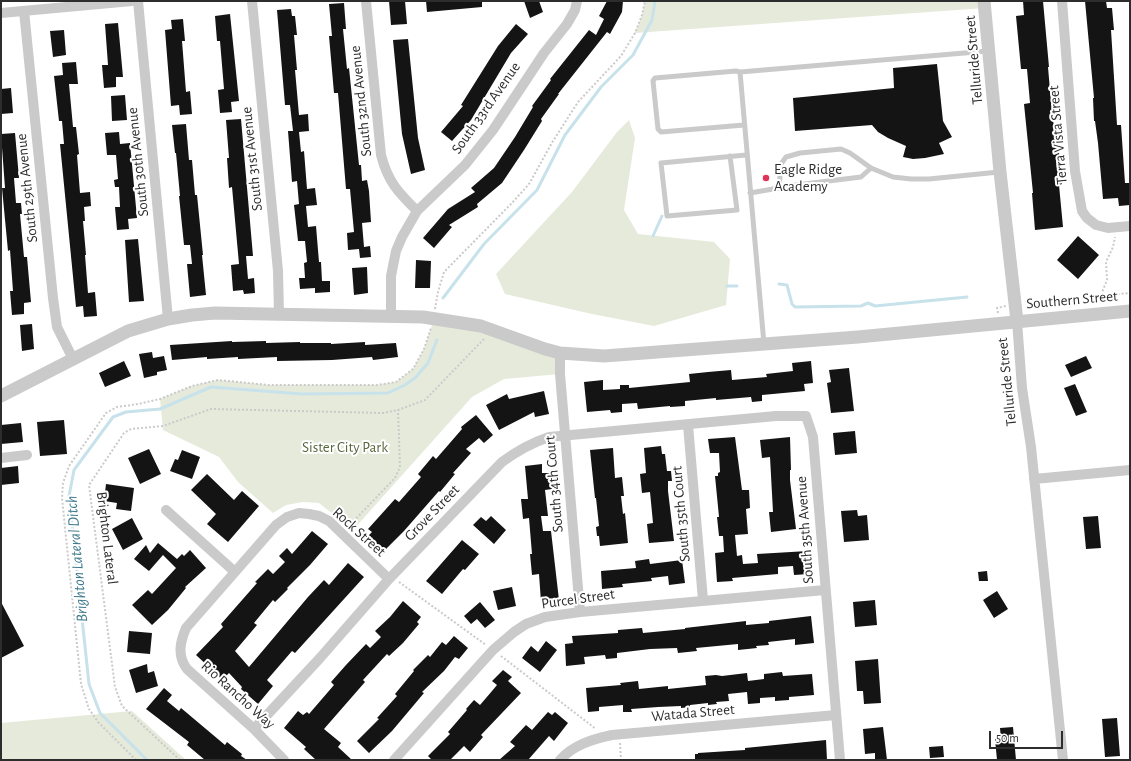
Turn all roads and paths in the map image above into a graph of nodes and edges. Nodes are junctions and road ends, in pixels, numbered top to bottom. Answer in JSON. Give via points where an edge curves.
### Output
{"nodes":[{"id":1,"x":132,"y":1,"type":"edge"},
{"id":2,"x":138,"y":1,"type":"edge"},
{"id":3,"x":252,"y":1,"type":"edge"},
{"id":4,"x":366,"y":1,"type":"edge"},
{"id":5,"x":577,"y":1,"type":"edge"},
{"id":6,"x":645,"y":1,"type":"edge"},
{"id":7,"x":984,"y":1,"type":"edge"},
{"id":8,"x":1062,"y":1,"type":"edge"},
{"id":9,"x":24,"y":11,"type":"junction"},
{"id":10,"x":1,"y":13,"type":"edge"},
{"id":11,"x":989,"y":51,"type":"junction"},
{"id":12,"x":740,"y":72,"type":"junction"},
{"id":13,"x":744,"y":125,"type":"junction"},
{"id":14,"x":746,"y":154,"type":"junction"},
{"id":15,"x":730,"y":156,"type":"junction"},
{"id":16,"x":871,"y":168,"type":"junction"},
{"id":17,"x":1000,"y":172,"type":"junction"},
{"id":18,"x":779,"y":188,"type":"junction"},
{"id":19,"x":750,"y":194,"type":"junction"},
{"id":20,"x":417,"y":211,"type":"junction"},
{"id":21,"x":1130,"y":226,"type":"edge"},
{"id":22,"x":1117,"y":227,"type":"junction"},
{"id":23,"x":1130,"y":293,"type":"edge"},
{"id":24,"x":1101,"y":295,"type":"junction"},
{"id":25,"x":1014,"y":304,"type":"junction"},
{"id":26,"x":1130,"y":311,"type":"edge"},
{"id":27,"x":279,"y":315,"type":"junction"},
{"id":28,"x":391,"y":317,"type":"junction"},
{"id":29,"x":168,"y":319,"type":"junction"},
{"id":30,"x":434,"y":319,"type":"junction"},
{"id":31,"x":1017,"y":321,"type":"junction"},
{"id":32,"x":485,"y":337,"type":"dead end"},
{"id":33,"x":764,"y":345,"type":"junction"},
{"id":34,"x":560,"y":353,"type":"junction"},
{"id":35,"x":73,"y":359,"type":"junction"},
{"id":36,"x":1,"y":396,"type":"edge"},
{"id":37,"x":398,"y":410,"type":"junction"},
{"id":38,"x":688,"y":425,"type":"junction"},
{"id":39,"x":565,"y":435,"type":"junction"},
{"id":40,"x":27,"y":455,"type":"dead end"},
{"id":41,"x":1,"y":458,"type":"edge"},
{"id":42,"x":1130,"y":470,"type":"edge"},
{"id":43,"x":1034,"y":479,"type":"junction"},
{"id":44,"x":166,"y":510,"type":"dead end"},
{"id":45,"x":342,"y":534,"type":"junction"},
{"id":46,"x":235,"y":572,"type":"junction"},
{"id":47,"x":389,"y":580,"type":"junction"},
{"id":48,"x":825,"y":590,"type":"junction"},
{"id":49,"x":703,"y":600,"type":"junction"},
{"id":50,"x":580,"y":612,"type":"junction"},
{"id":51,"x":493,"y":650,"type":"junction"},
{"id":52,"x":836,"y":715,"type":"junction"},
{"id":53,"x":254,"y":729,"type":"junction"},
{"id":54,"x":612,"y":735,"type":"junction"},
{"id":55,"x":136,"y":760,"type":"edge"},
{"id":56,"x":180,"y":760,"type":"edge"},
{"id":57,"x":284,"y":760,"type":"edge"},
{"id":58,"x":394,"y":760,"type":"edge"},
{"id":59,"x":560,"y":760,"type":"edge"},
{"id":60,"x":621,"y":760,"type":"edge"},
{"id":61,"x":840,"y":760,"type":"edge"},
{"id":62,"x":1063,"y":760,"type":"edge"}],
"edges":[{"from":1,"to":9,"type":"street"},
{"from":2,"to":29,"type":"street","name":"South 30th Avenue"},
{"from":3,"to":27,"type":"street","name":"South 31st Avenue","via":[[278,271]]},
{"from":4,"to":20,"type":"street","name":"South 32nd Avenue","via":[[381,155],[391,183]]},
{"from":5,"to":20,"type":"street","name":"South 33rd Avenue","via":[[567,24],[544,52],[474,156]]},
{"from":6,"to":30,"type":"path","via":[[635,32],[621,56],[578,102],[529,184],[444,272]]},
{"from":7,"to":11,"type":"street","name":"Telluride Street"},
{"from":8,"to":22,"type":"street","name":"Terra Vista Street","via":[[1076,171],[1082,211],[1096,225]]},
{"from":9,"to":10,"type":"street"},
{"from":9,"to":35,"type":"street","name":"South 29th Avenue","via":[[57,327]]},
{"from":11,"to":12,"type":"lane"},
{"from":11,"to":17,"type":"street","name":"Telluride Street"},
{"from":12,"to":13,"type":"lane"},
{"from":12,"to":13,"type":"lane","via":[[655,78],[653,81],[658,129],[661,132]]},
{"from":13,"to":14,"type":"lane"},
{"from":14,"to":15,"type":"lane"},
{"from":14,"to":19,"type":"lane"},
{"from":15,"to":15,"type":"lane","via":[[661,163],[667,216],[737,210]]},
{"from":16,"to":17,"type":"lane","via":[[893,177],[911,179]]},
{"from":16,"to":18,"type":"lane","via":[[860,176]]},
{"from":16,"to":18,"type":"lane","via":[[841,149],[800,153],[786,157],[781,164]]},
{"from":17,"to":25,"type":"street","name":"Telluride Street"},
{"from":18,"to":19,"type":"lane"},
{"from":19,"to":33,"type":"lane"},
{"from":20,"to":28,"type":"street","name":"South 33rd Avenue","via":[[402,237],[393,265]]},
{"from":21,"to":22,"type":"street","name":"Terra Vista Street"},
{"from":22,"to":24,"type":"path","via":[[1106,262],[1107,280]]},
{"from":23,"to":24,"type":"path"},
{"from":24,"to":25,"type":"path"},
{"from":25,"to":31,"type":"street","name":"Telluride Street"},
{"from":26,"to":31,"type":"street","name":"Southern Street"},
{"from":27,"to":28,"type":"street","name":"Southern Street"},
{"from":27,"to":29,"type":"street","name":"Southern Street","via":[[215,313]]},
{"from":28,"to":30,"type":"street","name":"Southern Street"},
{"from":29,"to":35,"type":"street","name":"Southern Street","via":[[128,330]]},
{"from":30,"to":34,"type":"street","name":"Southern Street","via":[[481,326]]},
{"from":30,"to":55,"type":"path","via":[[424,349],[413,369],[396,382],[378,385],[269,385],[218,380],[192,386],[160,399],[116,406],[106,413],[68,466],[62,498],[81,684],[89,709],[98,722]]},
{"from":31,"to":33,"type":"street","name":"Southern Street"},
{"from":31,"to":43,"type":"street","name":"Telluride Street","via":[[1022,388]]},
{"from":32,"to":37,"type":"path","name":"Brighton Lateral","via":[[425,400]]},
{"from":33,"to":34,"type":"street","name":"Southern Street","via":[[604,356]]},
{"from":34,"to":39,"type":"street","name":"South 34th Court"},
{"from":35,"to":36,"type":"street","name":"Southern Street"},
{"from":37,"to":45,"type":"path","via":[[400,467],[395,478]]},
{"from":37,"to":56,"type":"path","name":"Brighton Lateral","via":[[383,414],[211,409],[163,426],[131,429],[124,433],[89,485],[115,687],[122,706]]},
{"from":38,"to":39,"type":"street","name":"Grove Street"},
{"from":38,"to":48,"type":"street","name":"South 35th Avenue","via":[[776,416],[806,416],[813,437]]},
{"from":38,"to":49,"type":"street","name":"South 35th Court"},
{"from":39,"to":47,"type":"street","name":"Grove Street","via":[[532,443],[502,462]]},
{"from":39,"to":50,"type":"street","name":"South 34th Court"},
{"from":40,"to":41,"type":"street"},
{"from":42,"to":43,"type":"street"},
{"from":43,"to":62,"type":"street","name":"Telluride Street"},
{"from":44,"to":46,"type":"street"},
{"from":45,"to":46,"type":"street","name":"Rock Street","via":[[329,521],[319,516],[300,513],[287,517],[276,525]]},
{"from":45,"to":47,"type":"street","name":"Rock Street"},
{"from":46,"to":53,"type":"street","name":"Rio Rancho Way","via":[[186,628],[180,656],[187,670]]},
{"from":47,"to":51,"type":"path","via":[[401,583]]},
{"from":47,"to":53,"type":"street","name":"Grove Street"},
{"from":48,"to":49,"type":"street","name":"Purcel Street"},
{"from":48,"to":52,"type":"street","name":"South 35th Avenue"},
{"from":49,"to":50,"type":"street","name":"Purcel Street"},
{"from":50,"to":51,"type":"street","name":"Purcel Street","via":[[545,617],[526,624]]},
{"from":51,"to":54,"type":"path","via":[[594,728]]},
{"from":51,"to":58,"type":"street","name":"Purcel Street"},
{"from":52,"to":54,"type":"street","name":"Watada Street"},
{"from":52,"to":61,"type":"street","name":"South 35th Avenue"},
{"from":53,"to":57,"type":"street","name":"Rio Rancho Way"},
{"from":54,"to":59,"type":"street","name":"Watada Street","via":[[588,741]]},
{"from":54,"to":60,"type":"path","via":[[620,743]]}]}
